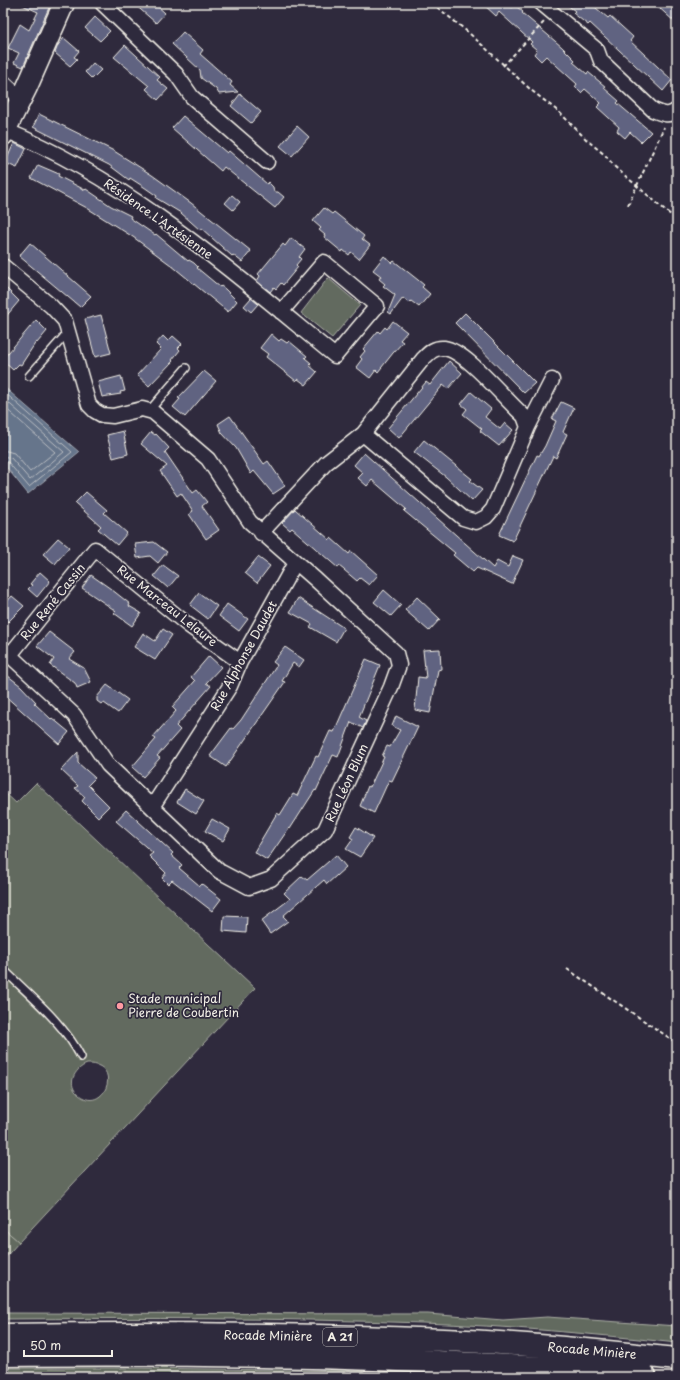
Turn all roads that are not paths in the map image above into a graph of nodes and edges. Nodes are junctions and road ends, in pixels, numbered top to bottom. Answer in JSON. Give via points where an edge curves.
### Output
{"nodes":[{"id":1,"x":64,"y":3,"type":"edge"},
{"id":2,"x":102,"y":3,"type":"edge"},
{"id":3,"x":541,"y":3,"type":"edge"},
{"id":4,"x":3,"y":82,"type":"edge"},
{"id":5,"x":21,"y":99,"type":"junction"},
{"id":6,"x":670,"y":112,"type":"edge"},
{"id":7,"x":4,"y":132,"type":"edge"},
{"id":8,"x":267,"y":162,"type":"dead end"},
{"id":9,"x":3,"y":266,"type":"edge"},
{"id":10,"x":281,"y":312,"type":"junction"},
{"id":11,"x":69,"y":331,"type":"junction"},
{"id":12,"x":186,"y":368,"type":"dead end"},
{"id":13,"x":29,"y":376,"type":"dead end"},
{"id":14,"x":552,"y":380,"type":"dead end"},
{"id":15,"x":148,"y":411,"type":"junction"},
{"id":16,"x":528,"y":427,"type":"junction"},
{"id":17,"x":363,"y":434,"type":"junction"},
{"id":18,"x":261,"y":533,"type":"junction"},
{"id":19,"x":96,"y":549,"type":"joint"},
{"id":20,"x":295,"y":563,"type":"junction"},
{"id":21,"x":7,"y":652,"type":"edge"},
{"id":22,"x":240,"y":662,"type":"junction"},
{"id":23,"x":152,"y":807,"type":"junction"},
{"id":24,"x":3,"y":968,"type":"edge"},
{"id":25,"x":80,"y":1057,"type":"dead end"},
{"id":26,"x":3,"y":1335,"type":"edge"},
{"id":27,"x":3,"y":1355,"type":"edge"},
{"id":28,"x":677,"y":1359,"type":"edge"},
{"id":29,"x":645,"y":1377,"type":"edge"}],
"edges":[{"from":1,"to":5,"type":"street"},
{"from":2,"to":8,"type":"street","via":[[176,74],[192,97]]},
{"from":3,"to":6,"type":"street","via":[[597,50],[602,61],[653,110]]},
{"from":4,"to":5,"type":"street"},
{"from":5,"to":7,"type":"street"},
{"from":7,"to":10,"type":"street","name":"Résidence L'Artésienne","via":[[35,143],[115,186],[184,235]]},
{"from":9,"to":11,"type":"street","via":[[51,306],[65,321]]},
{"from":10,"to":10,"type":"street","name":"Résidence L'Artésienne","via":[[335,356],[377,306],[324,262]]},
{"from":11,"to":13,"type":"lane"},
{"from":11,"to":15,"type":"street","via":[[89,405],[102,415],[113,416],[142,409]]},
{"from":12,"to":15,"type":"lane"},
{"from":14,"to":16,"type":"street"},
{"from":15,"to":18,"type":"street","name":"Rue Léon Blum","via":[[154,412],[208,459],[250,522]]},
{"from":16,"to":17,"type":"street","via":[[524,416],[467,360],[454,351],[442,348],[433,350],[423,359]]},
{"from":16,"to":17,"type":"street","via":[[493,509],[486,517],[476,522],[463,518]]},
{"from":17,"to":18,"type":"street","via":[[326,463]]},
{"from":18,"to":20,"type":"street","name":"Rue Léon Blum"},
{"from":19,"to":21,"type":"street","name":"Rue René Cassin"},
{"from":19,"to":22,"type":"street","name":"Rue Marceau Lelaure","via":[[188,625]]},
{"from":20,"to":22,"type":"street","name":"Rue Alphonse Daudet"},
{"from":20,"to":23,"type":"street","name":"Rue Léon Blum","via":[[396,654],[399,665],[325,830],[271,879],[249,887],[219,871]]},
{"from":21,"to":23,"type":"street","name":"Rue Léon Blum","via":[[74,714],[108,765]]},
{"from":22,"to":23,"type":"street","name":"Rue Alphonse Daudet","via":[[230,686]]},
{"from":24,"to":25,"type":"lane","via":[[59,1025],[73,1042]]},
{"from":26,"to":28,"type":"highway","name":"Rocade Minière","number":"A 21","via":[[120,1334],[444,1340]]},
{"from":27,"to":29,"type":"highway","name":"Rocade Minière","number":"A 21","via":[[120,1354],[441,1361]]}]}
